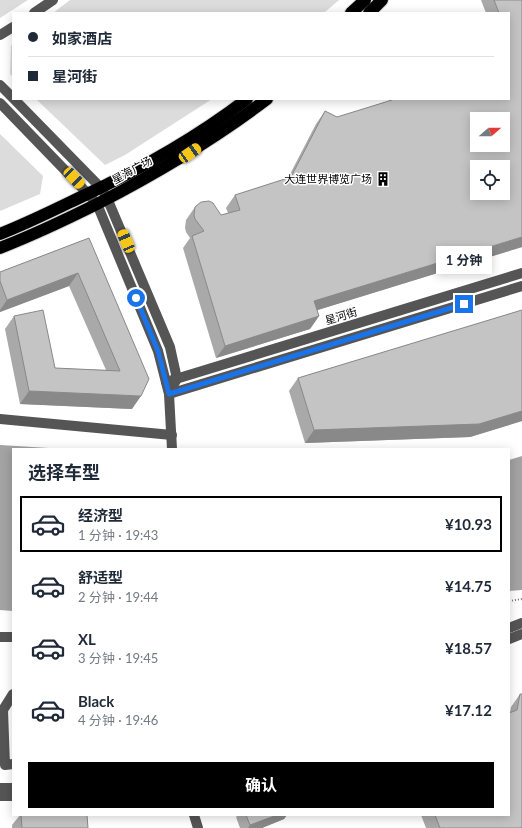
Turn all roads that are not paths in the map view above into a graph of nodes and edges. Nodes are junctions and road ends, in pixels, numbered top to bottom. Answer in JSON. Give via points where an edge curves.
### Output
{"nodes":[{"id":1,"x":53,"y":0,"type":"edge"},
{"id":2,"x":365,"y":0,"type":"edge"},
{"id":3,"x":382,"y":0,"type":"edge"},
{"id":4,"x":35,"y":12,"type":"edge"},
{"id":5,"x":353,"y":12,"type":"edge"},
{"id":6,"x":370,"y":12,"type":"edge"},
{"id":7,"x":12,"y":28,"type":"edge"},
{"id":8,"x":0,"y":35,"type":"edge"},
{"id":9,"x":0,"y":85,"type":"edge"},
{"id":10,"x":12,"y":96,"type":"edge"},
{"id":11,"x":16,"y":100,"type":"edge"},
{"id":12,"x":246,"y":100,"type":"edge"},
{"id":13,"x":266,"y":100,"type":"edge"},
{"id":14,"x":0,"y":103,"type":"edge"},
{"id":15,"x":88,"y":194,"type":"junction"},
{"id":16,"x":102,"y":197,"type":"junction"},
{"id":17,"x":0,"y":234,"type":"edge"},
{"id":18,"x":0,"y":248,"type":"edge"},
{"id":19,"x":522,"y":273,"type":"edge"},
{"id":20,"x":522,"y":286,"type":"edge"},
{"id":21,"x":177,"y":379,"type":"junction"},
{"id":22,"x":166,"y":382,"type":"junction"},
{"id":23,"x":169,"y":394,"type":"junction"},
{"id":24,"x":0,"y":419,"type":"edge"},
{"id":25,"x":172,"y":434,"type":"junction"},
{"id":26,"x":172,"y":448,"type":"edge"},
{"id":27,"x":522,"y":623,"type":"edge"},
{"id":28,"x":510,"y":628,"type":"edge"},
{"id":29,"x":522,"y":634,"type":"edge"},
{"id":30,"x":0,"y":637,"type":"edge"},
{"id":31,"x":12,"y":637,"type":"edge"},
{"id":32,"x":510,"y":639,"type":"edge"},
{"id":33,"x":12,"y":696,"type":"edge"},
{"id":34,"x":12,"y":764,"type":"edge"},
{"id":35,"x":0,"y":788,"type":"edge"},
{"id":36,"x":12,"y":788,"type":"edge"},
{"id":37,"x":0,"y":796,"type":"edge"},
{"id":38,"x":12,"y":796,"type":"edge"},
{"id":39,"x":194,"y":816,"type":"edge"},
{"id":40,"x":198,"y":828,"type":"edge"}],
"edges":[{"from":1,"to":4,"type":"street"},
{"from":2,"to":5,"type":"highway"},
{"from":3,"to":6,"type":"highway"},
{"from":7,"to":8,"type":"street"},
{"from":9,"to":10,"type":"street"},
{"from":11,"to":16,"type":"street"},
{"from":12,"to":16,"type":"highway","name":"星海广场","via":[[126,176]]},
{"from":13,"to":16,"type":"highway","name":"星海广场","via":[[190,153]]},
{"from":14,"to":15,"type":"street"},
{"from":15,"to":16,"type":"highway","name":"星海广场"},
{"from":15,"to":17,"type":"highway","name":"星海广场"},
{"from":16,"to":18,"type":"highway","name":"星海广场","via":[[56,224]]},
{"from":16,"to":21,"type":"street","via":[[170,347]]},
{"from":16,"to":22,"type":"street","via":[[158,351]]},
{"from":19,"to":21,"type":"street","name":"星河街"},
{"from":20,"to":23,"type":"street"},
{"from":21,"to":22,"type":"street","name":"星河街"},
{"from":21,"to":23,"type":"street"},
{"from":22,"to":23,"type":"street"},
{"from":23,"to":25,"type":"street"},
{"from":24,"to":25,"type":"street"},
{"from":25,"to":26,"type":"street"},
{"from":27,"to":28,"type":"street"},
{"from":29,"to":32,"type":"street"},
{"from":30,"to":31,"type":"street"},
{"from":33,"to":34,"type":"street","via":[[3,710],[5,765]]},
{"from":35,"to":36,"type":"street"},
{"from":37,"to":38,"type":"street"},
{"from":39,"to":40,"type":"street"}]}
